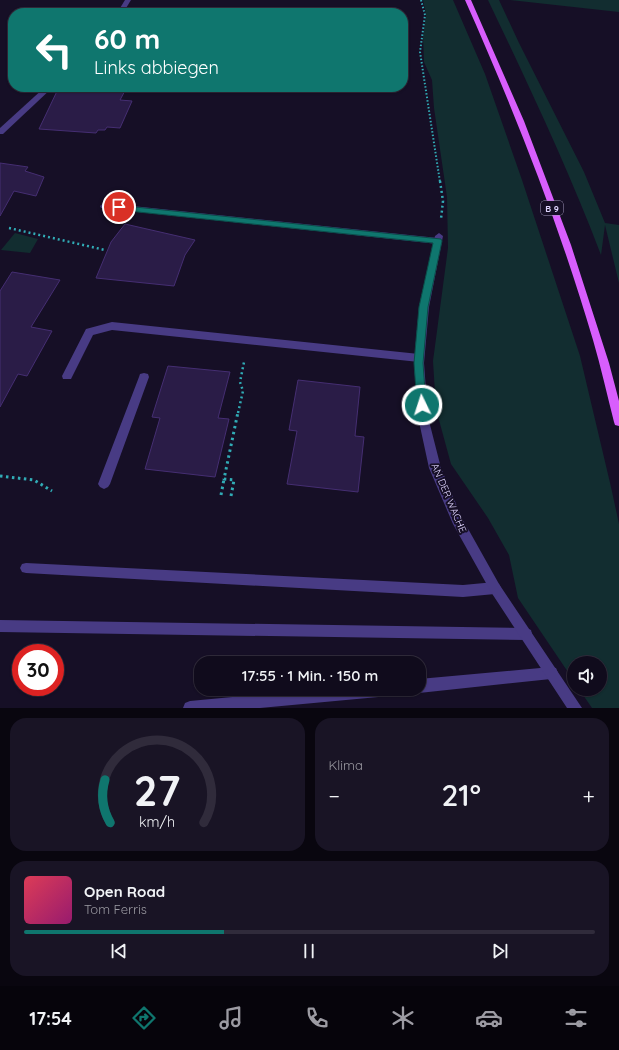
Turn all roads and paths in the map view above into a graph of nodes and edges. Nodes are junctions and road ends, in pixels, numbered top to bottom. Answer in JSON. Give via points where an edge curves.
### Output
{"nodes":[{"id":1,"x":421,"y":0,"type":"edge"},
{"id":2,"x":468,"y":0,"type":"edge"},
{"id":3,"x":44,"y":92,"type":"edge"},
{"id":4,"x":0,"y":132,"type":"edge"},
{"id":5,"x":104,"y":206,"type":"dead end"},
{"id":6,"x":9,"y":228,"type":"dead end"},
{"id":7,"x":439,"y":238,"type":"junction"},
{"id":8,"x":105,"y":250,"type":"dead end"},
{"id":9,"x":419,"y":358,"type":"junction"},
{"id":10,"x":244,"y":362,"type":"dead end"},
{"id":11,"x":67,"y":376,"type":"dead end"},
{"id":12,"x":144,"y":377,"type":"dead end"},
{"id":13,"x":619,"y":422,"type":"edge"},
{"id":14,"x":0,"y":476,"type":"edge"},
{"id":15,"x":224,"y":479,"type":"junction"},
{"id":16,"x":104,"y":484,"type":"dead end"},
{"id":17,"x":52,"y":491,"type":"dead end"},
{"id":18,"x":221,"y":495,"type":"dead end"},
{"id":19,"x":231,"y":496,"type":"dead end"},
{"id":20,"x":26,"y":568,"type":"dead end"},
{"id":21,"x":495,"y":588,"type":"junction"},
{"id":22,"x":0,"y":626,"type":"edge"},
{"id":23,"x":526,"y":634,"type":"junction"},
{"id":24,"x":551,"y":673,"type":"junction"},
{"id":25,"x":426,"y":685,"type":"edge"},
{"id":26,"x":316,"y":696,"type":"edge"},
{"id":27,"x":190,"y":708,"type":"edge"},
{"id":28,"x":575,"y":708,"type":"edge"}],
"edges":[{"from":1,"to":7,"type":"path","via":[[425,15],[420,52],[443,200]]},
{"from":2,"to":13,"type":"main road","number":"B 9","via":[[521,125],[559,225],[595,329]]},
{"from":3,"to":4,"type":"street"},
{"from":5,"to":7,"type":"street"},
{"from":6,"to":8,"type":"path"},
{"from":7,"to":9,"type":"street","name":"AN DER WACHE","via":[[424,307]]},
{"from":9,"to":11,"type":"street","via":[[112,326],[89,332]]},
{"from":9,"to":21,"type":"street","name":"AN DER WACHE","via":[[423,417],[435,468],[457,520]]},
{"from":10,"to":15,"type":"path","via":[[240,382],[243,391]]},
{"from":12,"to":16,"type":"street"},
{"from":14,"to":17,"type":"path","via":[[34,480]]},
{"from":15,"to":18,"type":"path"},
{"from":15,"to":19,"type":"path","via":[[234,480]]},
{"from":20,"to":21,"type":"street","via":[[464,591]]},
{"from":21,"to":23,"type":"street","name":"AN DER WACHE"},
{"from":22,"to":23,"type":"street"},
{"from":23,"to":24,"type":"street","name":"AN DER WACHE"},
{"from":24,"to":25,"type":"street"},
{"from":24,"to":28,"type":"street","name":"AN DER WACHE"},
{"from":26,"to":27,"type":"street"}]}
